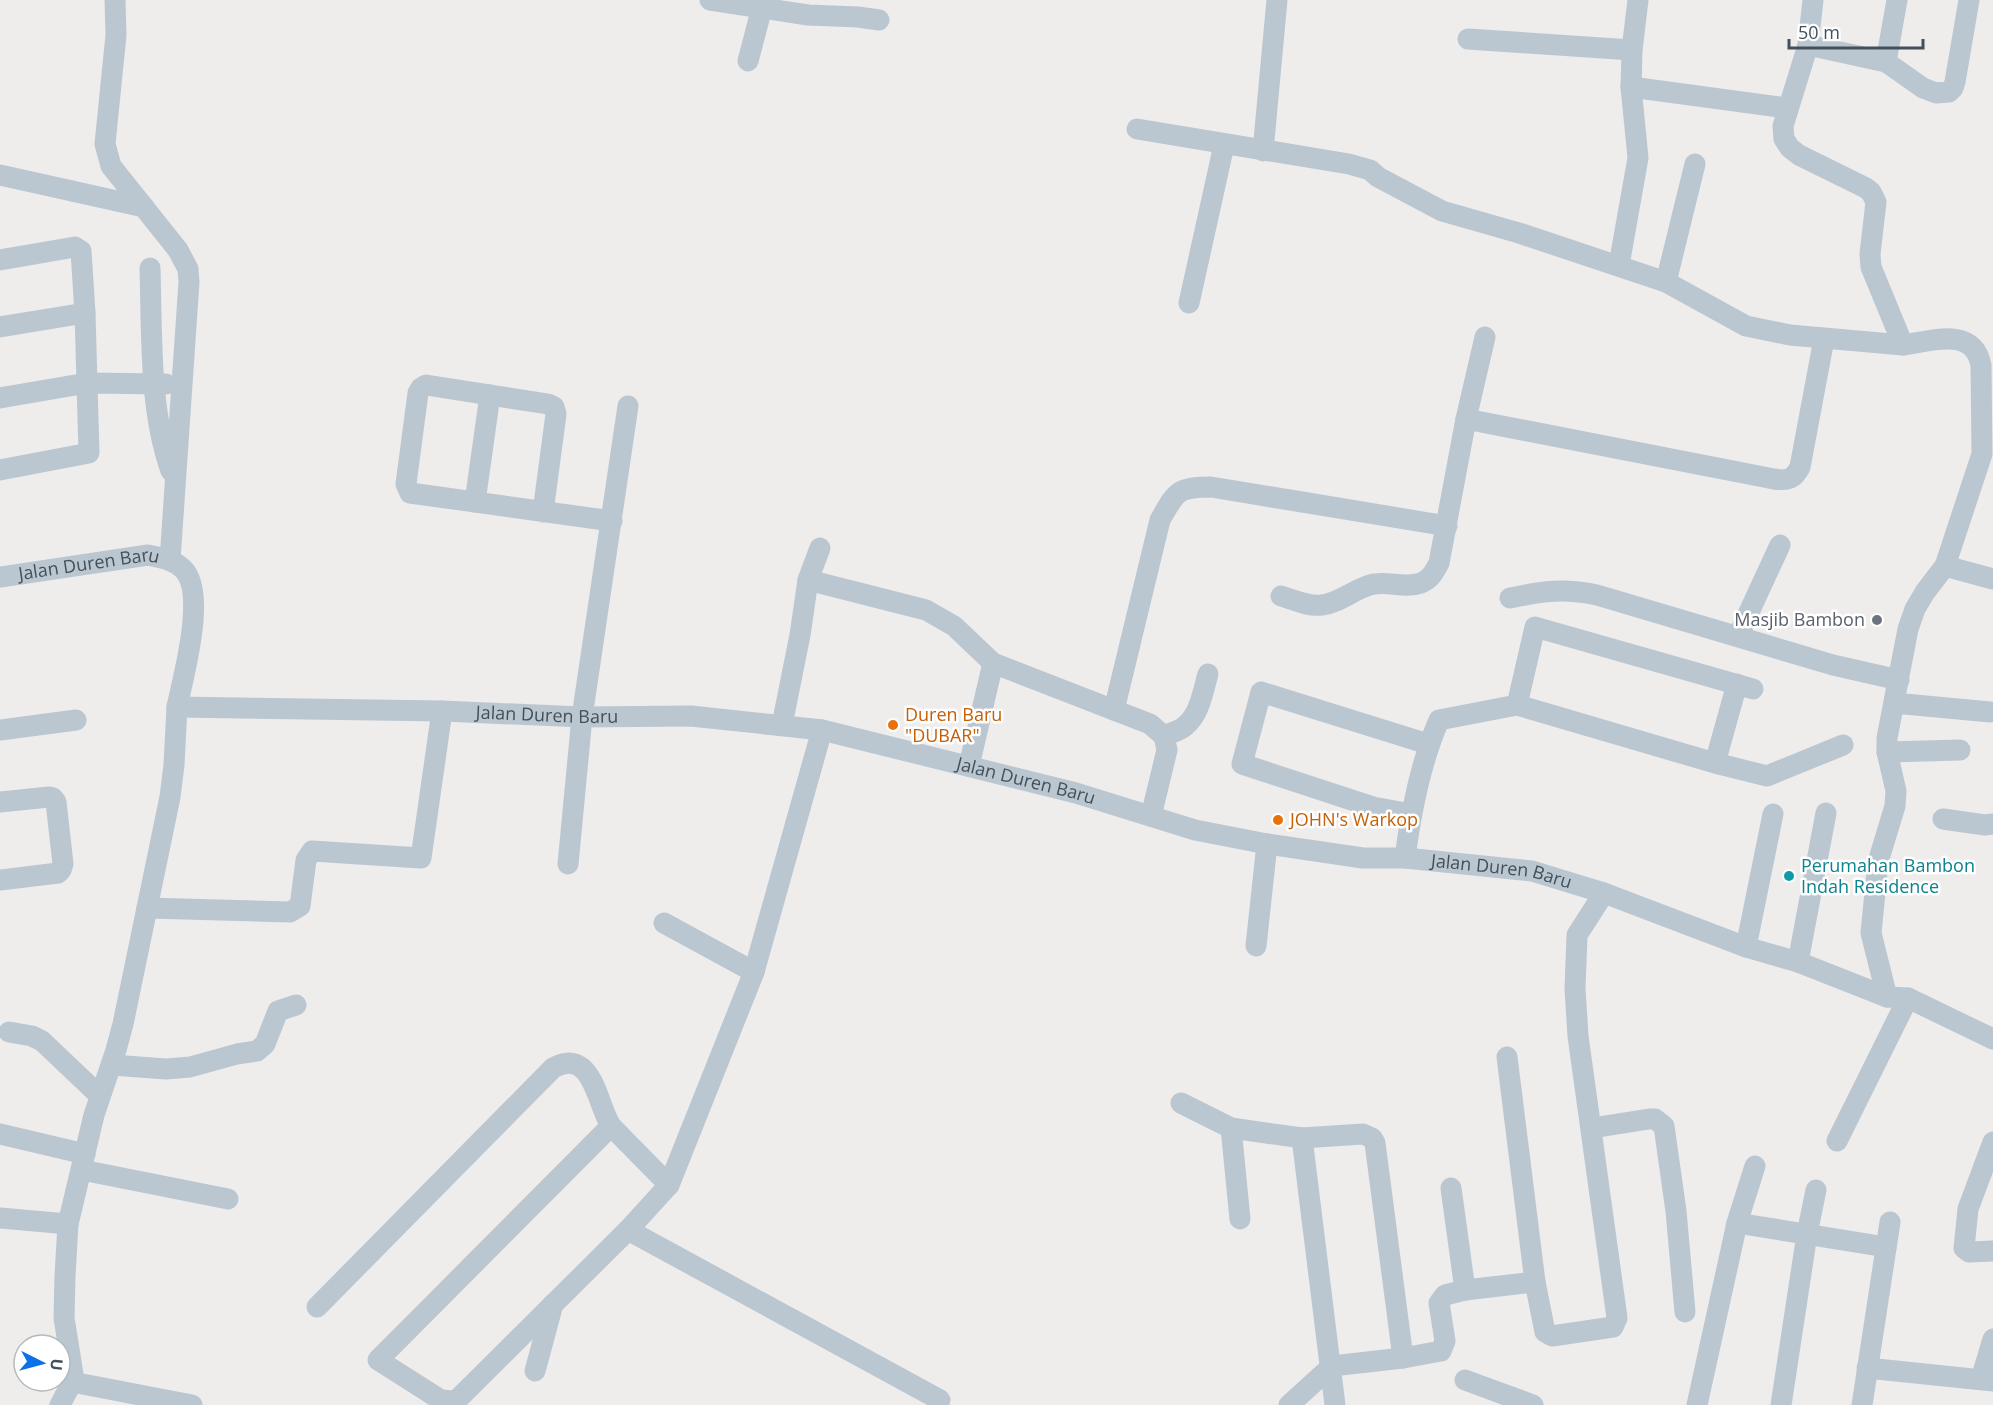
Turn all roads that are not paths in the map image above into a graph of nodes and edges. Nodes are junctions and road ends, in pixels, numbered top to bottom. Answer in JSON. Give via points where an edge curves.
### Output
{"nodes":[{"id":1,"x":115,"y":0,"type":"edge"},
{"id":2,"x":710,"y":0,"type":"edge"},
{"id":3,"x":1277,"y":0,"type":"edge"},
{"id":4,"x":1638,"y":0,"type":"edge"},
{"id":5,"x":1813,"y":0,"type":"edge"},
{"id":6,"x":1897,"y":0,"type":"edge"},
{"id":7,"x":1969,"y":0,"type":"edge"},
{"id":8,"x":763,"y":4,"type":"edge"},
{"id":9,"x":879,"y":20,"type":"dead end"},
{"id":10,"x":1468,"y":39,"type":"dead end"},
{"id":11,"x":1808,"y":45,"type":"junction"},
{"id":12,"x":1632,"y":50,"type":"junction"},
{"id":13,"x":748,"y":60,"type":"dead end"},
{"id":14,"x":1886,"y":62,"type":"junction"},
{"id":15,"x":1632,"y":87,"type":"junction"},
{"id":16,"x":1787,"y":108,"type":"junction"},
{"id":17,"x":1137,"y":129,"type":"dead end"},
{"id":18,"x":1224,"y":145,"type":"junction"},
{"id":19,"x":1263,"y":151,"type":"junction"},
{"id":20,"x":1695,"y":164,"type":"dead end"},
{"id":21,"x":0,"y":175,"type":"edge"},
{"id":22,"x":144,"y":207,"type":"junction"},
{"id":23,"x":0,"y":260,"type":"edge"},
{"id":24,"x":1619,"y":266,"type":"junction"},
{"id":25,"x":150,"y":268,"type":"dead end"},
{"id":26,"x":1666,"y":282,"type":"junction"},
{"id":27,"x":1189,"y":303,"type":"dead end"},
{"id":28,"x":85,"y":313,"type":"junction"},
{"id":29,"x":0,"y":327,"type":"edge"},
{"id":30,"x":1485,"y":338,"type":"dead end"},
{"id":31,"x":1824,"y":339,"type":"junction"},
{"id":32,"x":1903,"y":345,"type":"junction"},
{"id":33,"x":87,"y":383,"type":"junction"},
{"id":34,"x":154,"y":383,"type":"junction"},
{"id":35,"x":180,"y":386,"type":"junction"},
{"id":36,"x":490,"y":395,"type":"junction"},
{"id":37,"x":0,"y":398,"type":"edge"},
{"id":38,"x":628,"y":406,"type":"dead end"},
{"id":39,"x":1466,"y":419,"type":"junction"},
{"id":40,"x":1988,"y":455,"type":"edge"},
{"id":41,"x":0,"y":470,"type":"edge"},
{"id":42,"x":176,"y":485,"type":"junction"},
{"id":43,"x":475,"y":502,"type":"junction"},
{"id":44,"x":543,"y":512,"type":"junction"},
{"id":45,"x":612,"y":521,"type":"junction"},
{"id":46,"x":1447,"y":526,"type":"junction"},
{"id":47,"x":1780,"y":545,"type":"dead end"},
{"id":48,"x":820,"y":548,"type":"dead end"},
{"id":49,"x":171,"y":560,"type":"junction"},
{"id":50,"x":1945,"y":566,"type":"junction"},
{"id":51,"x":0,"y":578,"type":"edge"},
{"id":52,"x":1993,"y":579,"type":"edge"},
{"id":53,"x":808,"y":580,"type":"junction"},
{"id":54,"x":1281,"y":596,"type":"dead end"},
{"id":55,"x":1510,"y":598,"type":"dead end"},
{"id":56,"x":1738,"y":636,"type":"junction"},
{"id":57,"x":993,"y":663,"type":"junction"},
{"id":58,"x":1208,"y":674,"type":"dead end"},
{"id":59,"x":1899,"y":680,"type":"junction"},
{"id":60,"x":1894,"y":703,"type":"junction"},
{"id":61,"x":1517,"y":705,"type":"junction"},
{"id":62,"x":177,"y":707,"type":"junction"},
{"id":63,"x":1114,"y":710,"type":"junction"},
{"id":64,"x":442,"y":711,"type":"junction"},
{"id":65,"x":1990,"y":712,"type":"dead end"},
{"id":66,"x":582,"y":717,"type":"junction"},
{"id":67,"x":76,"y":720,"type":"dead end"},
{"id":68,"x":782,"y":725,"type":"junction"},
{"id":69,"x":0,"y":730,"type":"edge"},
{"id":70,"x":822,"y":730,"type":"junction"},
{"id":71,"x":1164,"y":736,"type":"junction"},
{"id":72,"x":1428,"y":744,"type":"junction"},
{"id":73,"x":1843,"y":745,"type":"dead end"},
{"id":74,"x":1960,"y":750,"type":"dead end"},
{"id":75,"x":1887,"y":752,"type":"junction"},
{"id":76,"x":1715,"y":763,"type":"junction"},
{"id":77,"x":969,"y":766,"type":"junction"},
{"id":78,"x":0,"y":802,"type":"edge"},
{"id":79,"x":1826,"y":813,"type":"dead end"},
{"id":80,"x":1411,"y":814,"type":"junction"},
{"id":81,"x":1773,"y":814,"type":"dead end"},
{"id":82,"x":1152,"y":816,"type":"junction"},
{"id":83,"x":1943,"y":819,"type":"dead end"},
{"id":84,"x":1993,"y":824,"type":"edge"},
{"id":85,"x":1266,"y":844,"type":"junction"},
{"id":86,"x":1405,"y":858,"type":"junction"},
{"id":87,"x":568,"y":864,"type":"dead end"},
{"id":88,"x":0,"y":880,"type":"edge"},
{"id":89,"x":1604,"y":893,"type":"junction"},
{"id":90,"x":147,"y":908,"type":"junction"},
{"id":91,"x":664,"y":923,"type":"dead end"},
{"id":92,"x":1256,"y":946,"type":"dead end"},
{"id":93,"x":1746,"y":947,"type":"junction"},
{"id":94,"x":1798,"y":962,"type":"junction"},
{"id":95,"x":754,"y":972,"type":"junction"},
{"id":96,"x":1898,"y":997,"type":"junction"},
{"id":97,"x":296,"y":1005,"type":"dead end"},
{"id":98,"x":9,"y":1032,"type":"dead end"},
{"id":99,"x":1993,"y":1040,"type":"edge"},
{"id":100,"x":1507,"y":1057,"type":"dead end"},
{"id":101,"x":112,"y":1065,"type":"junction"},
{"id":102,"x":100,"y":1096,"type":"junction"},
{"id":103,"x":1181,"y":1103,"type":"dead end"},
{"id":104,"x":611,"y":1126,"type":"junction"},
{"id":105,"x":1231,"y":1128,"type":"junction"},
{"id":106,"x":1592,"y":1128,"type":"junction"},
{"id":107,"x":0,"y":1134,"type":"edge"},
{"id":108,"x":1302,"y":1138,"type":"junction"},
{"id":109,"x":1838,"y":1141,"type":"dead end"},
{"id":110,"x":1993,"y":1142,"type":"edge"},
{"id":111,"x":83,"y":1162,"type":"junction"},
{"id":112,"x":1755,"y":1166,"type":"dead end"},
{"id":113,"x":669,"y":1185,"type":"junction"},
{"id":114,"x":1451,"y":1188,"type":"dead end"},
{"id":115,"x":1816,"y":1190,"type":"dead end"},
{"id":116,"x":228,"y":1199,"type":"dead end"},
{"id":117,"x":0,"y":1218,"type":"edge"},
{"id":118,"x":1240,"y":1219,"type":"dead end"},
{"id":119,"x":1890,"y":1222,"type":"dead end"},
{"id":120,"x":1737,"y":1223,"type":"junction"},
{"id":121,"x":69,"y":1224,"type":"junction"},
{"id":122,"x":628,"y":1230,"type":"junction"},
{"id":123,"x":1807,"y":1234,"type":"junction"},
{"id":124,"x":1886,"y":1247,"type":"junction"},
{"id":125,"x":1993,"y":1251,"type":"edge"},
{"id":126,"x":1535,"y":1282,"type":"junction"},
{"id":127,"x":1466,"y":1290,"type":"junction"},
{"id":128,"x":553,"y":1303,"type":"junction"},
{"id":129,"x":317,"y":1307,"type":"dead end"},
{"id":130,"x":1684,"y":1312,"type":"dead end"},
{"id":131,"x":66,"y":1333,"type":"edge"},
{"id":132,"x":1993,"y":1339,"type":"edge"},
{"id":133,"x":1403,"y":1358,"type":"junction"},
{"id":134,"x":1332,"y":1366,"type":"junction"},
{"id":135,"x":72,"y":1368,"type":"edge"},
{"id":136,"x":1867,"y":1368,"type":"junction"},
{"id":137,"x":535,"y":1371,"type":"dead end"},
{"id":138,"x":1465,"y":1380,"type":"dead end"},
{"id":139,"x":1987,"y":1380,"type":"edge"},
{"id":140,"x":72,"y":1383,"type":"joint"},
{"id":141,"x":940,"y":1400,"type":"dead end"},
{"id":142,"x":192,"y":1405,"type":"edge"},
{"id":143,"x":1289,"y":1405,"type":"edge"},
{"id":144,"x":1335,"y":1405,"type":"edge"},
{"id":145,"x":1533,"y":1405,"type":"edge"},
{"id":146,"x":1697,"y":1405,"type":"edge"},
{"id":147,"x":1781,"y":1405,"type":"edge"},
{"id":148,"x":1862,"y":1405,"type":"edge"}],
"edges":[{"from":1,"to":22,"type":"street","via":[[105,144],[111,166]]},
{"from":2,"to":8,"type":"street"},
{"from":3,"to":19,"type":"street"},
{"from":4,"to":12,"type":"street"},
{"from":5,"to":11,"type":"street"},
{"from":6,"to":14,"type":"street"},
{"from":7,"to":14,"type":"street","via":[[1955,82],[1949,92],[1923,88]]},
{"from":8,"to":9,"type":"street"},
{"from":8,"to":13,"type":"street"},
{"from":10,"to":12,"type":"street"},
{"from":11,"to":14,"type":"street"},
{"from":11,"to":16,"type":"street"},
{"from":12,"to":15,"type":"street"},
{"from":15,"to":16,"type":"street"},
{"from":15,"to":24,"type":"street","via":[[1638,158]]},
{"from":16,"to":32,"type":"street","via":[[1784,139],[1790,148],[1866,188],[1875,197],[1870,267]]},
{"from":17,"to":18,"type":"street"},
{"from":18,"to":19,"type":"street"},
{"from":18,"to":27,"type":"street"},
{"from":19,"to":24,"type":"street","via":[[1370,170],[1442,211]]},
{"from":20,"to":26,"type":"street"},
{"from":21,"to":22,"type":"street"},
{"from":22,"to":35,"type":"street","via":[[188,269]]},
{"from":23,"to":28,"type":"street","via":[[79,249]]},
{"from":24,"to":26,"type":"street"},
{"from":25,"to":34,"type":"street"},
{"from":26,"to":31,"type":"street","via":[[1746,326]]},
{"from":28,"to":29,"type":"street"},
{"from":28,"to":33,"type":"street"},
{"from":30,"to":39,"type":"street"},
{"from":31,"to":32,"type":"street"},
{"from":31,"to":39,"type":"street","via":[[1800,467],[1791,480]]},
{"from":32,"to":40,"type":"street","via":[[1954,339],[1972,346],[1978,353]]},
{"from":33,"to":34,"type":"street"},
{"from":33,"to":37,"type":"street"},
{"from":33,"to":41,"type":"street","via":[[89,453]]},
{"from":34,"to":35,"type":"street"},
{"from":34,"to":42,"type":"street","via":[[165,453]]},
{"from":35,"to":42,"type":"street"},
{"from":36,"to":43,"type":"street"},
{"from":36,"to":43,"type":"street","via":[[426,385],[418,393],[407,489],[410,493]]},
{"from":36,"to":44,"type":"street","via":[[554,408]]},
{"from":38,"to":45,"type":"street"},
{"from":39,"to":46,"type":"street"},
{"from":40,"to":50,"type":"street"},
{"from":42,"to":49,"type":"street"},
{"from":43,"to":44,"type":"street"},
{"from":44,"to":45,"type":"street"},
{"from":45,"to":66,"type":"street"},
{"from":46,"to":54,"type":"street","via":[[1439,563],[1432,576],[1421,583],[1368,585],[1320,606]]},
{"from":46,"to":63,"type":"street","via":[[1211,487],[1190,487],[1174,497],[1160,520]]},
{"from":47,"to":56,"type":"street"},
{"from":48,"to":53,"type":"street"},
{"from":49,"to":51,"type":"street","name":"Jalan Duren Baru","via":[[148,555]]},
{"from":49,"to":62,"type":"street","name":"Jalan Duren Baru","via":[[184,570],[193,588],[195,612]]},
{"from":50,"to":52,"type":"street"},
{"from":50,"to":59,"type":"street","via":[[1915,609]]},
{"from":53,"to":57,"type":"street","via":[[926,610],[954,626]]},
{"from":53,"to":68,"type":"street"},
{"from":55,"to":56,"type":"street","via":[[1570,589]]},
{"from":56,"to":59,"type":"street"},
{"from":57,"to":63,"type":"street"},
{"from":57,"to":77,"type":"street"},
{"from":58,"to":71,"type":"street","via":[[1193,717],[1185,727]]},
{"from":59,"to":60,"type":"street"},
{"from":60,"to":65,"type":"street"},
{"from":60,"to":75,"type":"street"},
{"from":61,"to":72,"type":"street","via":[[1438,720]]},
{"from":61,"to":76,"type":"street"},
{"from":61,"to":76,"type":"street","via":[[1535,627],[1745,687]]},
{"from":62,"to":64,"type":"street","name":"Jalan Duren Baru"},
{"from":62,"to":90,"type":"street","via":[[172,781]]},
{"from":63,"to":71,"type":"street","via":[[1150,724]]},
{"from":64,"to":66,"type":"street","name":"Jalan Duren Baru"},
{"from":64,"to":90,"type":"street","via":[[421,858],[312,851],[306,860],[300,906],[290,912]]},
{"from":66,"to":68,"type":"street","name":"Jalan Duren Baru","via":[[691,716]]},
{"from":66,"to":87,"type":"street"},
{"from":67,"to":69,"type":"street"},
{"from":68,"to":70,"type":"street","name":"Jalan Duren Baru"},
{"from":70,"to":77,"type":"street","name":"Jalan Duren Baru"},
{"from":70,"to":95,"type":"street"},
{"from":71,"to":82,"type":"street","via":[[1165,761]]},
{"from":72,"to":80,"type":"street"},
{"from":72,"to":80,"type":"street","via":[[1261,692],[1242,764],[1373,807]]},
{"from":73,"to":76,"type":"street","via":[[1767,776]]},
{"from":74,"to":75,"type":"street"},
{"from":75,"to":96,"type":"street","via":[[1896,791],[1895,806],[1878,862],[1871,933]]},
{"from":77,"to":82,"type":"street","name":"Jalan Duren Baru"},
{"from":78,"to":88,"type":"street","via":[[53,798],[63,864],[57,873]]},
{"from":79,"to":94,"type":"street"},
{"from":80,"to":86,"type":"street"},
{"from":81,"to":93,"type":"street"},
{"from":82,"to":85,"type":"street","name":"Jalan Duren Baru","via":[[1195,830]]},
{"from":83,"to":84,"type":"street"},
{"from":85,"to":86,"type":"street","name":"Jalan Duren Baru","via":[[1363,858]]},
{"from":85,"to":92,"type":"street"},
{"from":86,"to":89,"type":"street","name":"Jalan Duren Baru","via":[[1532,872]]},
{"from":89,"to":93,"type":"street","name":"Jalan Duren Baru"},
{"from":89,"to":106,"type":"street","via":[[1577,935],[1575,966],[1578,1036]]},
{"from":90,"to":101,"type":"street"},
{"from":91,"to":95,"type":"street"},
{"from":93,"to":94,"type":"street","name":"Jalan Duren Baru"},
{"from":94,"to":96,"type":"street","name":"Jalan Duren Baru"},
{"from":95,"to":113,"type":"street"},
{"from":96,"to":99,"type":"street","name":"Jalan Duren Baru"},
{"from":96,"to":109,"type":"street"},
{"from":97,"to":101,"type":"street","via":[[278,1011],[265,1044],[257,1051],[190,1067]]},
{"from":98,"to":102,"type":"street","via":[[42,1041]]},
{"from":100,"to":126,"type":"street"},
{"from":101,"to":102,"type":"street"},
{"from":102,"to":111,"type":"street"},
{"from":103,"to":105,"type":"street"},
{"from":104,"to":113,"type":"street"},
{"from":104,"to":128,"type":"street","via":[[378,1360],[441,1400],[454,1401]]},
{"from":104,"to":129,"type":"street","via":[[588,1073],[570,1064],[553,1068]]},
{"from":105,"to":108,"type":"street"},
{"from":105,"to":118,"type":"street"},
{"from":106,"to":126,"type":"street","via":[[1616,1324],[1613,1328],[1548,1335]]},
{"from":106,"to":130,"type":"street","via":[[1649,1119],[1664,1126]]},
{"from":107,"to":111,"type":"street"},
{"from":108,"to":133,"type":"street","via":[[1363,1134],[1375,1143]]},
{"from":108,"to":134,"type":"street"},
{"from":110,"to":125,"type":"street","via":[[1967,1216],[1964,1248],[1970,1252]]},
{"from":111,"to":116,"type":"street"},
{"from":111,"to":121,"type":"street"},
{"from":112,"to":120,"type":"street"},
{"from":113,"to":122,"type":"street"},
{"from":114,"to":127,"type":"street"},
{"from":115,"to":123,"type":"street"},
{"from":117,"to":121,"type":"street"},
{"from":119,"to":124,"type":"street"},
{"from":120,"to":123,"type":"street"},
{"from":120,"to":146,"type":"street"},
{"from":121,"to":131,"type":"street","via":[[64,1295]]},
{"from":122,"to":128,"type":"street"},
{"from":122,"to":141,"type":"street"},
{"from":123,"to":124,"type":"street"},
{"from":123,"to":147,"type":"street"},
{"from":124,"to":136,"type":"street"},
{"from":126,"to":127,"type":"street"},
{"from":127,"to":133,"type":"street","via":[[1440,1300],[1444,1348]]},
{"from":128,"to":137,"type":"street"},
{"from":132,"to":139,"type":"street"},
{"from":133,"to":134,"type":"street"},
{"from":134,"to":143,"type":"street"},
{"from":134,"to":144,"type":"street"},
{"from":135,"to":140,"type":"street"},
{"from":136,"to":139,"type":"street"},
{"from":136,"to":148,"type":"street"},
{"from":138,"to":145,"type":"street"},
{"from":140,"to":142,"type":"street"}]}
